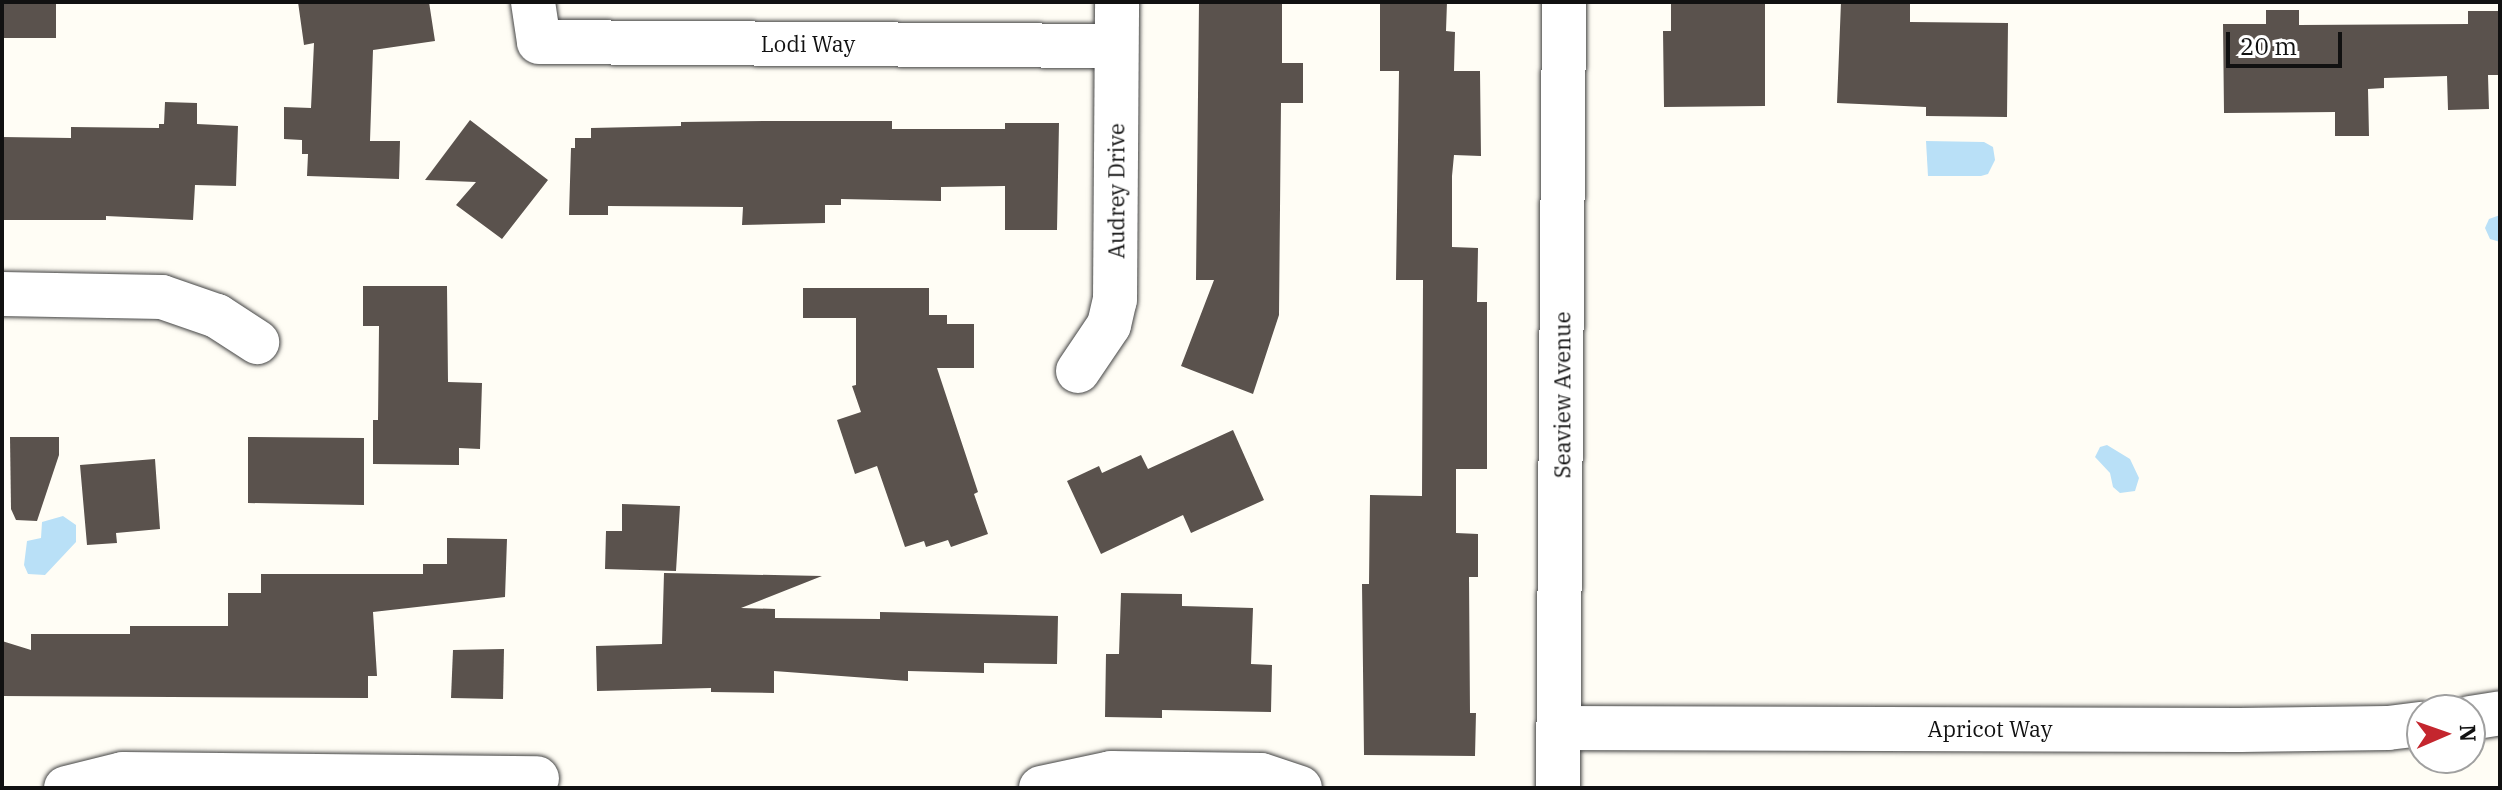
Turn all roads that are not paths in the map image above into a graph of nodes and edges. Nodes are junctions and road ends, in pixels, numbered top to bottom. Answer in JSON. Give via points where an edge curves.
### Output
{"nodes":[{"id":1,"x":533,"y":2,"type":"edge"},
{"id":2,"x":1117,"y":2,"type":"edge"},
{"id":3,"x":1564,"y":2,"type":"edge"},
{"id":4,"x":1116,"y":46,"type":"junction"},
{"id":5,"x":2,"y":294,"type":"edge"},
{"id":6,"x":257,"y":342,"type":"dead end"},
{"id":7,"x":1078,"y":371,"type":"dead end"},
{"id":8,"x":2406,"y":726,"type":"edge"},
{"id":9,"x":1558,"y":728,"type":"junction"},
{"id":10,"x":537,"y":778,"type":"dead end"},
{"id":11,"x":345,"y":782,"type":"edge"},
{"id":12,"x":66,"y":788,"type":"edge"},
{"id":13,"x":1041,"y":788,"type":"edge"},
{"id":14,"x":1300,"y":788,"type":"edge"},
{"id":15,"x":1558,"y":788,"type":"edge"}],
"edges":[{"from":1,"to":4,"type":"street","name":"Lodi Way","via":[[539,42]]},
{"from":2,"to":4,"type":"street","name":"Audrey Drive"},
{"from":3,"to":9,"type":"street","name":"Seaview Avenue"},
{"from":4,"to":7,"type":"street","name":"Audrey Drive","via":[[1115,300],[1109,325]]},
{"from":5,"to":6,"type":"street","via":[[162,297],[217,316]]},
{"from":8,"to":9,"type":"street","name":"Apricot Way"},
{"from":9,"to":15,"type":"street","name":"Seaview Avenue"},
{"from":10,"to":11,"type":"street"},
{"from":11,"to":12,"type":"street","via":[[123,774]]},
{"from":13,"to":14,"type":"street","via":[[1111,773],[1261,775]]}]}
